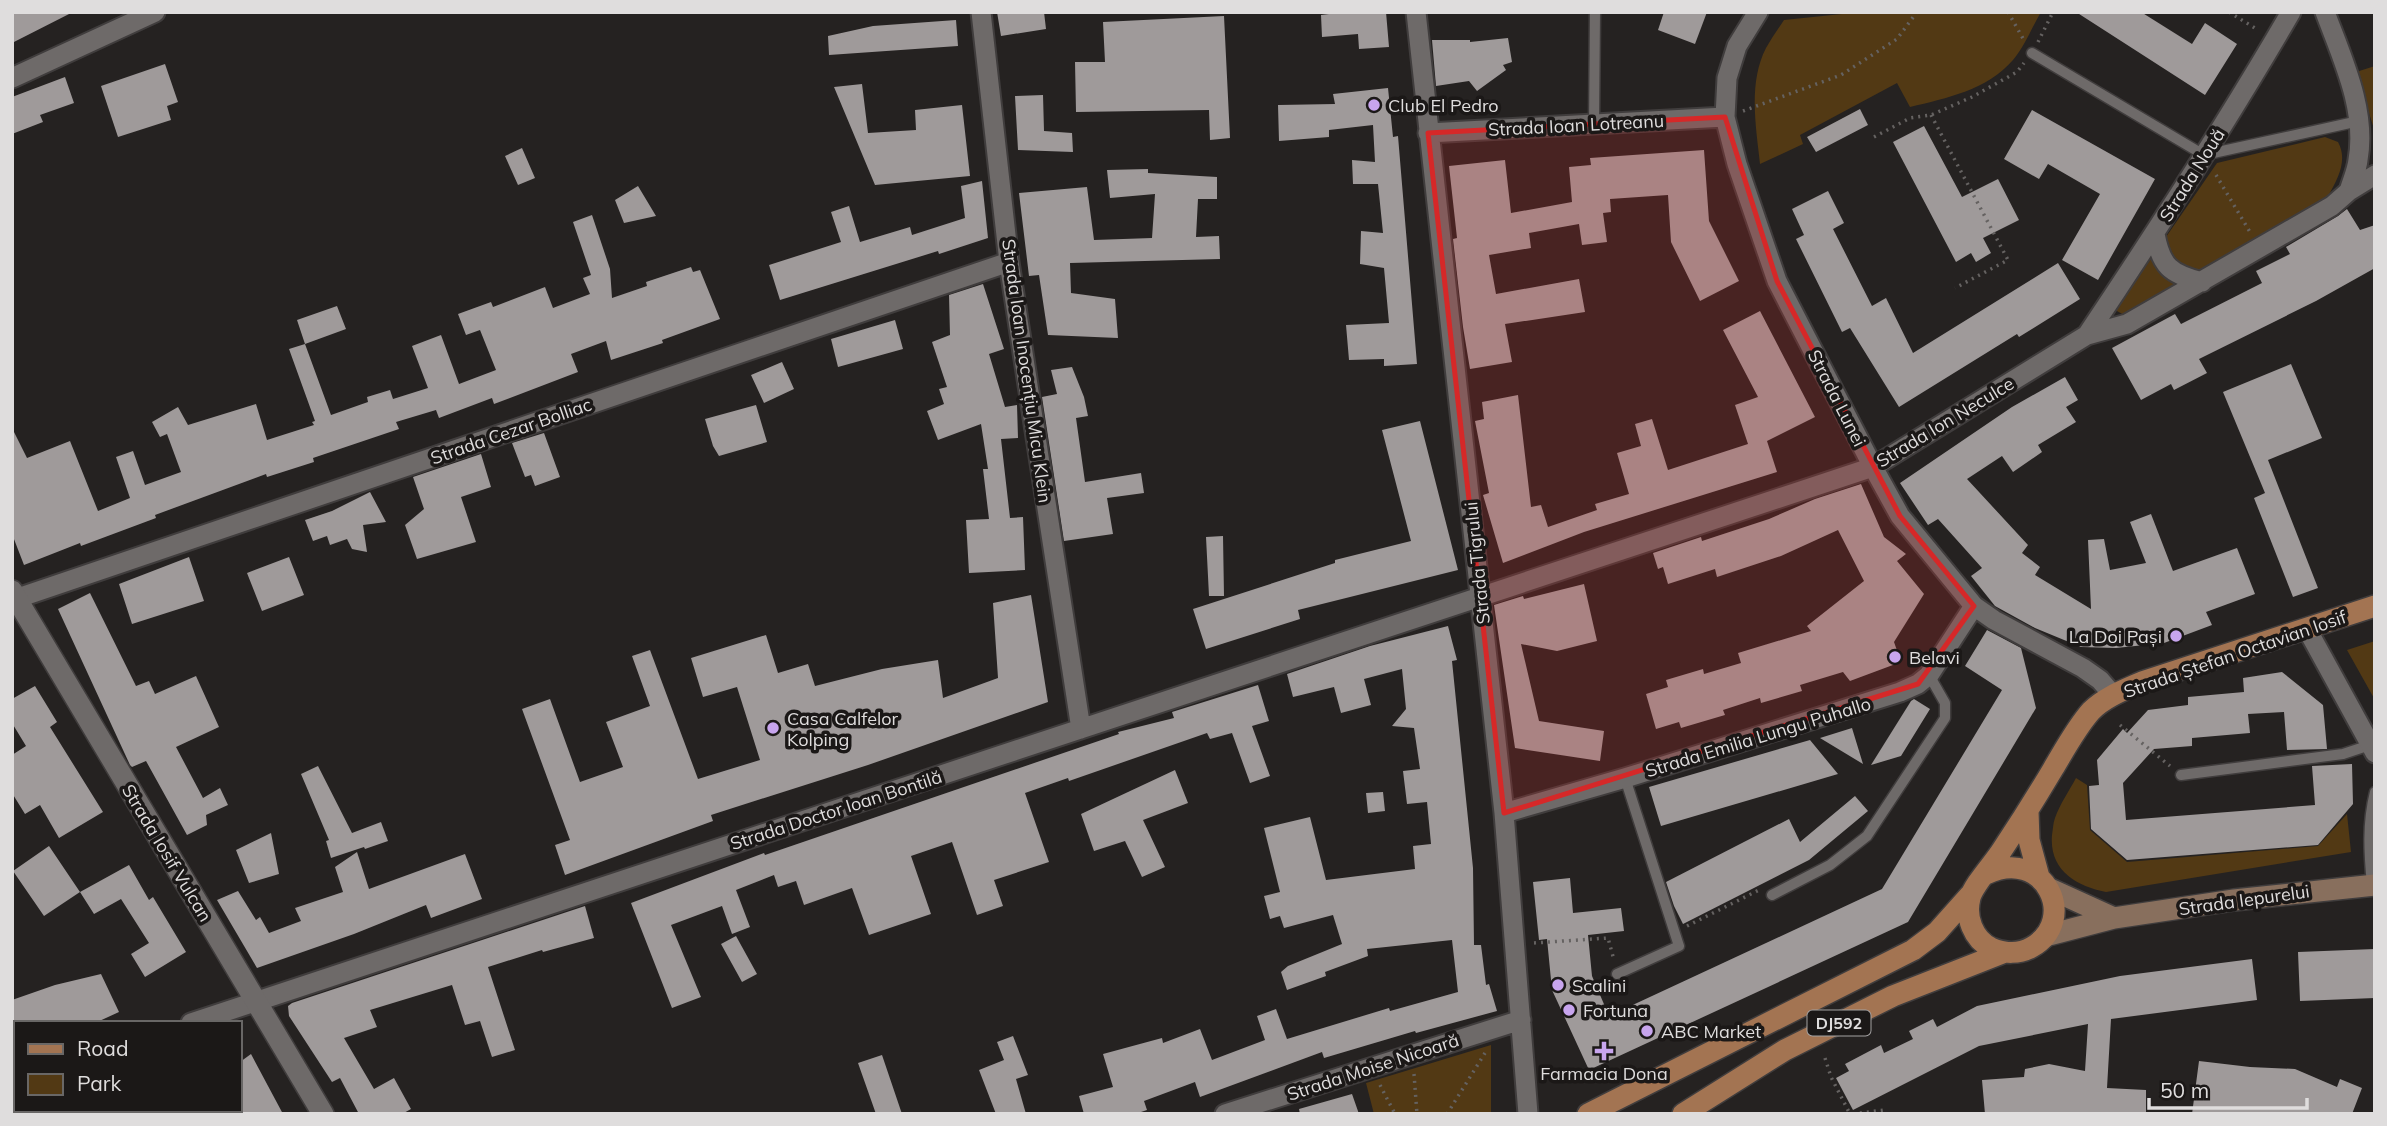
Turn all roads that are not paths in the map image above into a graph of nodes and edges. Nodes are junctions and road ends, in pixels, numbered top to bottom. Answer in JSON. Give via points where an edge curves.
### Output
{"nodes":[{"id":1,"x":155,"y":12,"type":"edge"},
{"id":2,"x":981,"y":12,"type":"edge"},
{"id":3,"x":1416,"y":12,"type":"edge"},
{"id":4,"x":1595,"y":12,"type":"edge"},
{"id":5,"x":1758,"y":12,"type":"edge"},
{"id":6,"x":2291,"y":12,"type":"edge"},
{"id":7,"x":2325,"y":12,"type":"edge"},
{"id":8,"x":2032,"y":53,"type":"road end"},
{"id":9,"x":12,"y":78,"type":"edge"},
{"id":10,"x":1725,"y":117,"type":"junction"},
{"id":11,"x":1594,"y":124,"type":"junction"},
{"id":12,"x":2360,"y":130,"type":"junction"},
{"id":13,"x":1428,"y":133,"type":"junction"},
{"id":14,"x":2204,"y":155,"type":"junction"},
{"id":15,"x":2375,"y":158,"type":"edge"},
{"id":16,"x":2375,"y":175,"type":"edge"},
{"id":17,"x":2348,"y":191,"type":"junction"},
{"id":18,"x":2155,"y":234,"type":"junction"},
{"id":19,"x":1009,"y":262,"type":"junction"},
{"id":20,"x":2202,"y":282,"type":"junction"},
{"id":21,"x":2087,"y":335,"type":"junction"},
{"id":22,"x":1872,"y":467,"type":"junction"},
{"id":23,"x":14,"y":596,"type":"edge"},
{"id":24,"x":1481,"y":596,"type":"junction"},
{"id":25,"x":1974,"y":606,"type":"junction"},
{"id":26,"x":2375,"y":606,"type":"edge"},
{"id":27,"x":2307,"y":629,"type":"junction"},
{"id":28,"x":1929,"y":676,"type":"junction"},
{"id":29,"x":2113,"y":695,"type":"junction"},
{"id":30,"x":1081,"y":729,"type":"junction"},
{"id":31,"x":2372,"y":749,"type":"edge"},
{"id":32,"x":2180,"y":775,"type":"road end"},
{"id":33,"x":1625,"y":778,"type":"junction"},
{"id":34,"x":2375,"y":792,"type":"edge"},
{"id":35,"x":2028,"y":811,"type":"junction"},
{"id":36,"x":1504,"y":813,"type":"junction"},
{"id":37,"x":1986,"y":874,"type":"junction"},
{"id":38,"x":2044,"y":882,"type":"junction"},
{"id":39,"x":2373,"y":885,"type":"edge"},
{"id":40,"x":1772,"y":895,"type":"road end"},
{"id":41,"x":1970,"y":895,"type":"junction"},
{"id":42,"x":2114,"y":918,"type":"junction"},
{"id":43,"x":2045,"y":936,"type":"junction"},
{"id":44,"x":2005,"y":952,"type":"junction"},
{"id":45,"x":1617,"y":974,"type":"road end"},
{"id":46,"x":255,"y":1001,"type":"junction"},
{"id":47,"x":1521,"y":1020,"type":"junction"},
{"id":48,"x":197,"y":1021,"type":"edge"},
{"id":49,"x":323,"y":1114,"type":"edge"},
{"id":50,"x":1225,"y":1114,"type":"edge"},
{"id":51,"x":1528,"y":1114,"type":"edge"},
{"id":52,"x":1588,"y":1114,"type":"edge"},
{"id":53,"x":1684,"y":1114,"type":"edge"}],
"edges":[{"from":1,"to":9,"type":"street"},
{"from":2,"to":19,"type":"street","name":"Strada Ioan Inocențiu Micu Klein"},
{"from":3,"to":13,"type":"street","name":"Strada Tigrului"},
{"from":4,"to":11,"type":"lane"},
{"from":5,"to":10,"type":"street","name":"Strada Lunei","via":[[1737,46],[1727,78]]},
{"from":6,"to":14,"type":"street","name":"Strada Nouă"},
{"from":7,"to":12,"type":"street","via":[[2346,70]]},
{"from":8,"to":14,"type":"lane"},
{"from":10,"to":11,"type":"street","name":"Strada Ioan Lotreanu"},
{"from":10,"to":22,"type":"street","name":"Strada Lunei","via":[[1777,281]]},
{"from":11,"to":13,"type":"street","name":"Strada Ioan Lotreanu"},
{"from":12,"to":14,"type":"lane"},
{"from":12,"to":15,"type":"street","via":[[2365,150]]},
{"from":12,"to":17,"type":"street","via":[[2358,162]]},
{"from":13,"to":24,"type":"street","name":"Strada Tigrului"},
{"from":14,"to":18,"type":"street","name":"Strada Nouă"},
{"from":16,"to":17,"type":"street","name":"Strada Ion Neculce"},
{"from":17,"to":20,"type":"street","name":"Strada Ion Neculce","via":[[2332,206]]},
{"from":18,"to":20,"type":"street","via":[[2162,262],[2184,277]]},
{"from":18,"to":21,"type":"street","name":"Strada Nouă"},
{"from":19,"to":23,"type":"street","name":"Strada Cezar Bolliac"},
{"from":19,"to":30,"type":"street","name":"Strada Ioan Inocențiu Micu Klein"},
{"from":20,"to":21,"type":"street","name":"Strada Ion Neculce","via":[[2127,324]]},
{"from":21,"to":22,"type":"street","name":"Strada Ion Neculce"},
{"from":22,"to":24,"type":"street","name":"Strada Ion Neculce"},
{"from":22,"to":25,"type":"street","name":"Strada Lunei","via":[[1900,516]]},
{"from":23,"to":46,"type":"street","name":"Strada Iosif Vulcan"},
{"from":24,"to":30,"type":"street","name":"Strada Doctor Ioan Bontilă"},
{"from":24,"to":36,"type":"street","name":"Strada Tigrului"},
{"from":25,"to":28,"type":"street","name":"Strada Emilia Lungu Puhallo"},
{"from":25,"to":29,"type":"street","name":"Strada Lunei","via":[[2082,668]]},
{"from":26,"to":27,"type":"main road","name":"Strada Ștefan Octavian Iosif","number":"DJ592"},
{"from":27,"to":29,"type":"main road","name":"Strada Ștefan Octavian Iosif","number":"DJ592"},
{"from":27,"to":31,"type":"street"},
{"from":28,"to":33,"type":"street","name":"Strada Emilia Lungu Puhallo","via":[[1900,692]]},
{"from":28,"to":40,"type":"lane","via":[[1945,703],[1944,718],[1867,836],[1830,864]]},
{"from":29,"to":35,"type":"main road","name":"Strada Ștefan Octavian Iosif","number":"DJ592","via":[[2092,709]]},
{"from":30,"to":46,"type":"street","name":"Strada Doctor Ioan Bontilă"},
{"from":31,"to":32,"type":"lane"},
{"from":33,"to":36,"type":"street","name":"Strada Emilia Lungu Puhallo"},
{"from":33,"to":45,"type":"lane","via":[[1679,946]]},
{"from":34,"to":39,"type":"lane","via":[[2368,839]]},
{"from":35,"to":37,"type":"main road","name":"Strada Ștefan Octavian Iosif","number":"DJ592"},
{"from":35,"to":38,"type":"main road","via":[[2029,840]]},
{"from":36,"to":47,"type":"street","name":"Strada Tigrului"},
{"from":37,"to":38,"type":"main road","via":[[2013,867],[2027,869]]},
{"from":37,"to":41,"type":"main road","number":"DJ592"},
{"from":38,"to":42,"type":"main road"},
{"from":38,"to":43,"type":"main road","via":[[2054,911]]},
{"from":39,"to":42,"type":"main road","name":"Strada Iepurelui"},
{"from":41,"to":44,"type":"main road","via":[[1973,930],[1991,947]]},
{"from":41,"to":52,"type":"main road","number":"DJ592","via":[[1937,932],[1913,950]]},
{"from":42,"to":43,"type":"main road","name":"Strada Iepurelui"},
{"from":43,"to":44,"type":"main road","number":"DJ592","via":[[2020,952]]},
{"from":44,"to":53,"type":"main road","number":"DJ592","via":[[1893,996],[1809,1038]]},
{"from":46,"to":48,"type":"street","name":"Strada Doctor Ioan Bontilă"},
{"from":46,"to":49,"type":"street","name":"Strada Iosif Vulcan"},
{"from":47,"to":50,"type":"street","name":"Strada Moise Nicoară"},
{"from":47,"to":51,"type":"street","name":"Strada Tigrului"}]}
